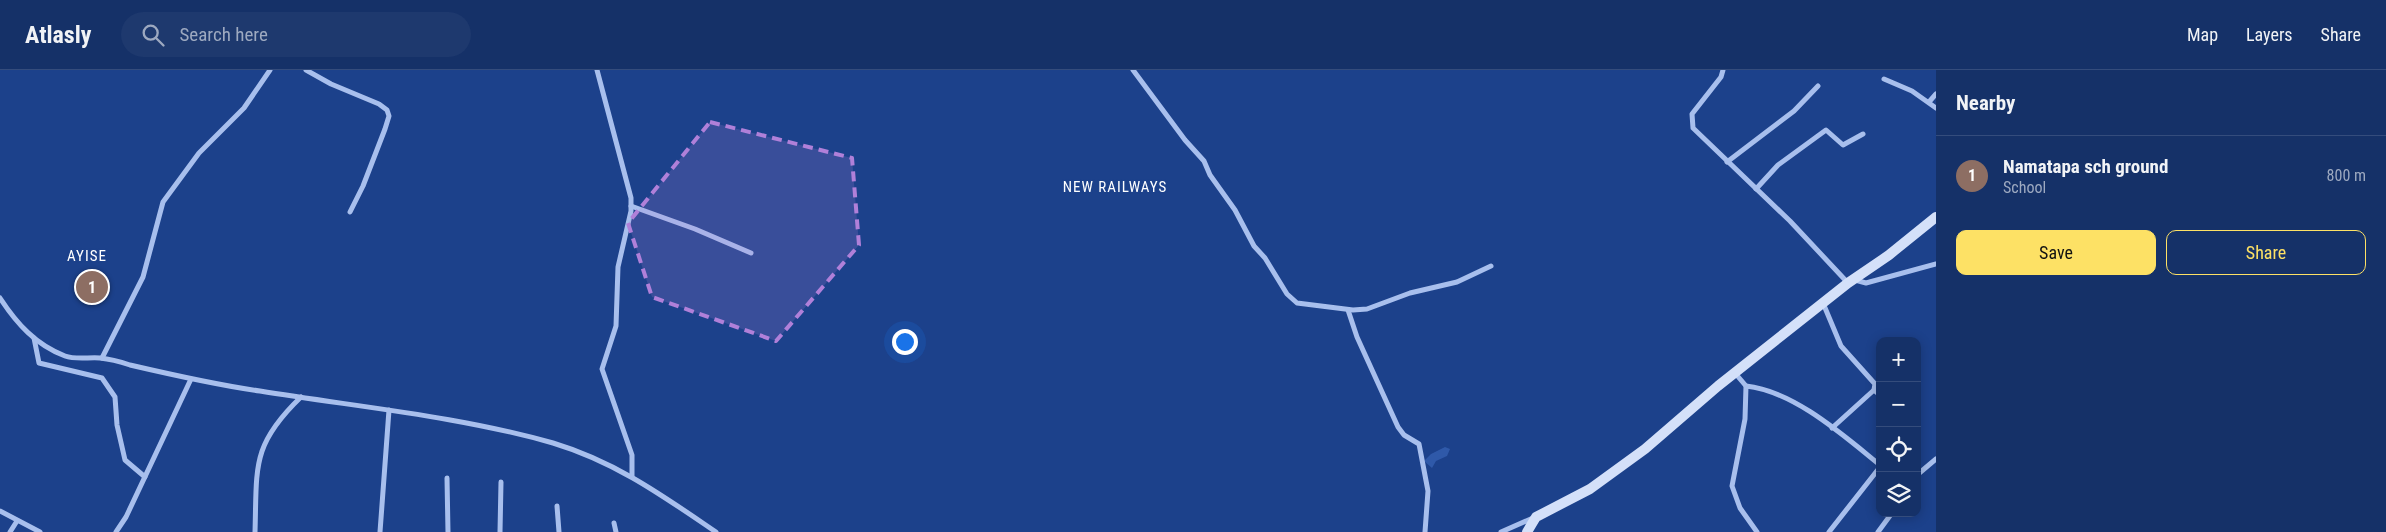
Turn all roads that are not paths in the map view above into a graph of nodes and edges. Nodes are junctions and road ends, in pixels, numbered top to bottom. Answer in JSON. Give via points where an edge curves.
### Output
{"nodes":[{"id":1,"x":270,"y":70,"type":"edge"},
{"id":2,"x":306,"y":70,"type":"edge"},
{"id":3,"x":597,"y":70,"type":"edge"},
{"id":4,"x":1134,"y":70,"type":"edge"},
{"id":5,"x":1723,"y":70,"type":"edge"},
{"id":6,"x":1884,"y":79,"type":"dead end"},
{"id":7,"x":1818,"y":86,"type":"dead end"},
{"id":8,"x":1936,"y":94,"type":"edge"},
{"id":9,"x":1929,"y":102,"type":"junction"},
{"id":10,"x":1936,"y":108,"type":"edge"},
{"id":11,"x":1863,"y":134,"type":"dead end"},
{"id":12,"x":1728,"y":162,"type":"junction"},
{"id":13,"x":1756,"y":189,"type":"junction"},
{"id":14,"x":631,"y":206,"type":"junction"},
{"id":15,"x":350,"y":212,"type":"dead end"},
{"id":16,"x":1936,"y":217,"type":"edge"},
{"id":17,"x":751,"y":253,"type":"dead end"},
{"id":18,"x":1936,"y":264,"type":"edge"},
{"id":19,"x":1491,"y":266,"type":"dead end"},
{"id":20,"x":1850,"y":281,"type":"junction"},
{"id":21,"x":0,"y":298,"type":"edge"},
{"id":22,"x":1823,"y":303,"type":"junction"},
{"id":23,"x":1348,"y":310,"type":"junction"},
{"id":24,"x":34,"y":338,"type":"junction"},
{"id":25,"x":102,"y":358,"type":"junction"},
{"id":26,"x":1735,"y":373,"type":"junction"},
{"id":27,"x":191,"y":379,"type":"junction"},
{"id":28,"x":1746,"y":386,"type":"junction"},
{"id":29,"x":1876,"y":387,"type":"edge"},
{"id":30,"x":301,"y":397,"type":"junction"},
{"id":31,"x":389,"y":410,"type":"junction"},
{"id":32,"x":1832,"y":428,"type":"junction"},
{"id":33,"x":1936,"y":459,"type":"edge"},
{"id":34,"x":1876,"y":463,"type":"edge"},
{"id":35,"x":1876,"y":471,"type":"edge"},
{"id":36,"x":1921,"y":472,"type":"edge"},
{"id":37,"x":632,"y":476,"type":"junction"},
{"id":38,"x":145,"y":477,"type":"junction"},
{"id":39,"x":447,"y":478,"type":"dead end"},
{"id":40,"x":501,"y":482,"type":"dead end"},
{"id":41,"x":556,"y":506,"type":"dead end"},
{"id":42,"x":0,"y":511,"type":"edge"},
{"id":43,"x":1536,"y":517,"type":"junction"},
{"id":44,"x":1889,"y":517,"type":"edge"},
{"id":45,"x":17,"y":521,"type":"junction"},
{"id":46,"x":614,"y":523,"type":"dead end"},
{"id":47,"x":10,"y":532,"type":"edge"},
{"id":48,"x":40,"y":532,"type":"edge"},
{"id":49,"x":116,"y":532,"type":"edge"},
{"id":50,"x":255,"y":532,"type":"edge"},
{"id":51,"x":380,"y":532,"type":"edge"},
{"id":52,"x":448,"y":532,"type":"edge"},
{"id":53,"x":500,"y":532,"type":"edge"},
{"id":54,"x":559,"y":532,"type":"edge"},
{"id":55,"x":616,"y":532,"type":"edge"},
{"id":56,"x":716,"y":532,"type":"edge"},
{"id":57,"x":1424,"y":532,"type":"edge"},
{"id":58,"x":1501,"y":532,"type":"edge"},
{"id":59,"x":1527,"y":532,"type":"edge"},
{"id":60,"x":1757,"y":532,"type":"edge"},
{"id":61,"x":1829,"y":532,"type":"edge"},
{"id":62,"x":1878,"y":532,"type":"edge"}],
"edges":[{"from":1,"to":25,"type":"street","via":[[244,108],[199,154],[163,202],[143,277]]},
{"from":2,"to":15,"type":"street","via":[[379,104],[389,116],[364,186]]},
{"from":3,"to":14,"type":"street","via":[[629,187]]},
{"from":4,"to":23,"type":"street","via":[[1204,162],[1287,294],[1297,303],[1308,306]]},
{"from":5,"to":12,"type":"street","via":[[1692,114],[1691,121],[1702,139]]},
{"from":6,"to":9,"type":"street"},
{"from":7,"to":12,"type":"street","via":[[1794,111]]},
{"from":8,"to":9,"type":"street"},
{"from":9,"to":10,"type":"street"},
{"from":11,"to":13,"type":"street","via":[[1843,145],[1826,130],[1778,165]]},
{"from":12,"to":13,"type":"street"},
{"from":13,"to":20,"type":"street"},
{"from":14,"to":17,"type":"street"},
{"from":14,"to":37,"type":"street","via":[[618,267],[616,326],[602,369],[632,455]]},
{"from":16,"to":20,"type":"street"},
{"from":18,"to":20,"type":"street","via":[[1866,282]]},
{"from":19,"to":23,"type":"street","via":[[1457,282],[1410,293],[1367,309]]},
{"from":20,"to":22,"type":"street"},
{"from":21,"to":24,"type":"street","via":[[18,324]]},
{"from":22,"to":26,"type":"street"},
{"from":22,"to":29,"type":"street","via":[[1840,346]]},
{"from":23,"to":57,"type":"street","via":[[1398,427],[1419,444],[1428,491]]},
{"from":24,"to":25,"type":"street","via":[[67,357]]},
{"from":24,"to":38,"type":"street","via":[[39,363],[102,378],[115,396],[117,426],[125,460]]},
{"from":25,"to":27,"type":"street"},
{"from":26,"to":28,"type":"street"},
{"from":26,"to":43,"type":"street","via":[[1590,489]]},
{"from":27,"to":30,"type":"street"},
{"from":27,"to":38,"type":"street"},
{"from":28,"to":32,"type":"street","via":[[1759,388],[1800,406]]},
{"from":28,"to":60,"type":"street","via":[[1745,419],[1732,486],[1740,508]]},
{"from":29,"to":32,"type":"street"},
{"from":30,"to":31,"type":"street"},
{"from":30,"to":50,"type":"street","via":[[281,416],[261,450]]},
{"from":31,"to":37,"type":"street","via":[[476,425],[552,443]]},
{"from":31,"to":51,"type":"street"},
{"from":32,"to":34,"type":"street"},
{"from":33,"to":36,"type":"street"},
{"from":35,"to":61,"type":"street"},
{"from":37,"to":56,"type":"street"},
{"from":38,"to":49,"type":"street"},
{"from":39,"to":52,"type":"street"},
{"from":40,"to":53,"type":"street"},
{"from":41,"to":54,"type":"street"},
{"from":42,"to":45,"type":"street"},
{"from":43,"to":58,"type":"street"},
{"from":43,"to":59,"type":"street"},
{"from":44,"to":62,"type":"street"},
{"from":45,"to":47,"type":"street"},
{"from":45,"to":48,"type":"street"},
{"from":46,"to":55,"type":"street"}]}
